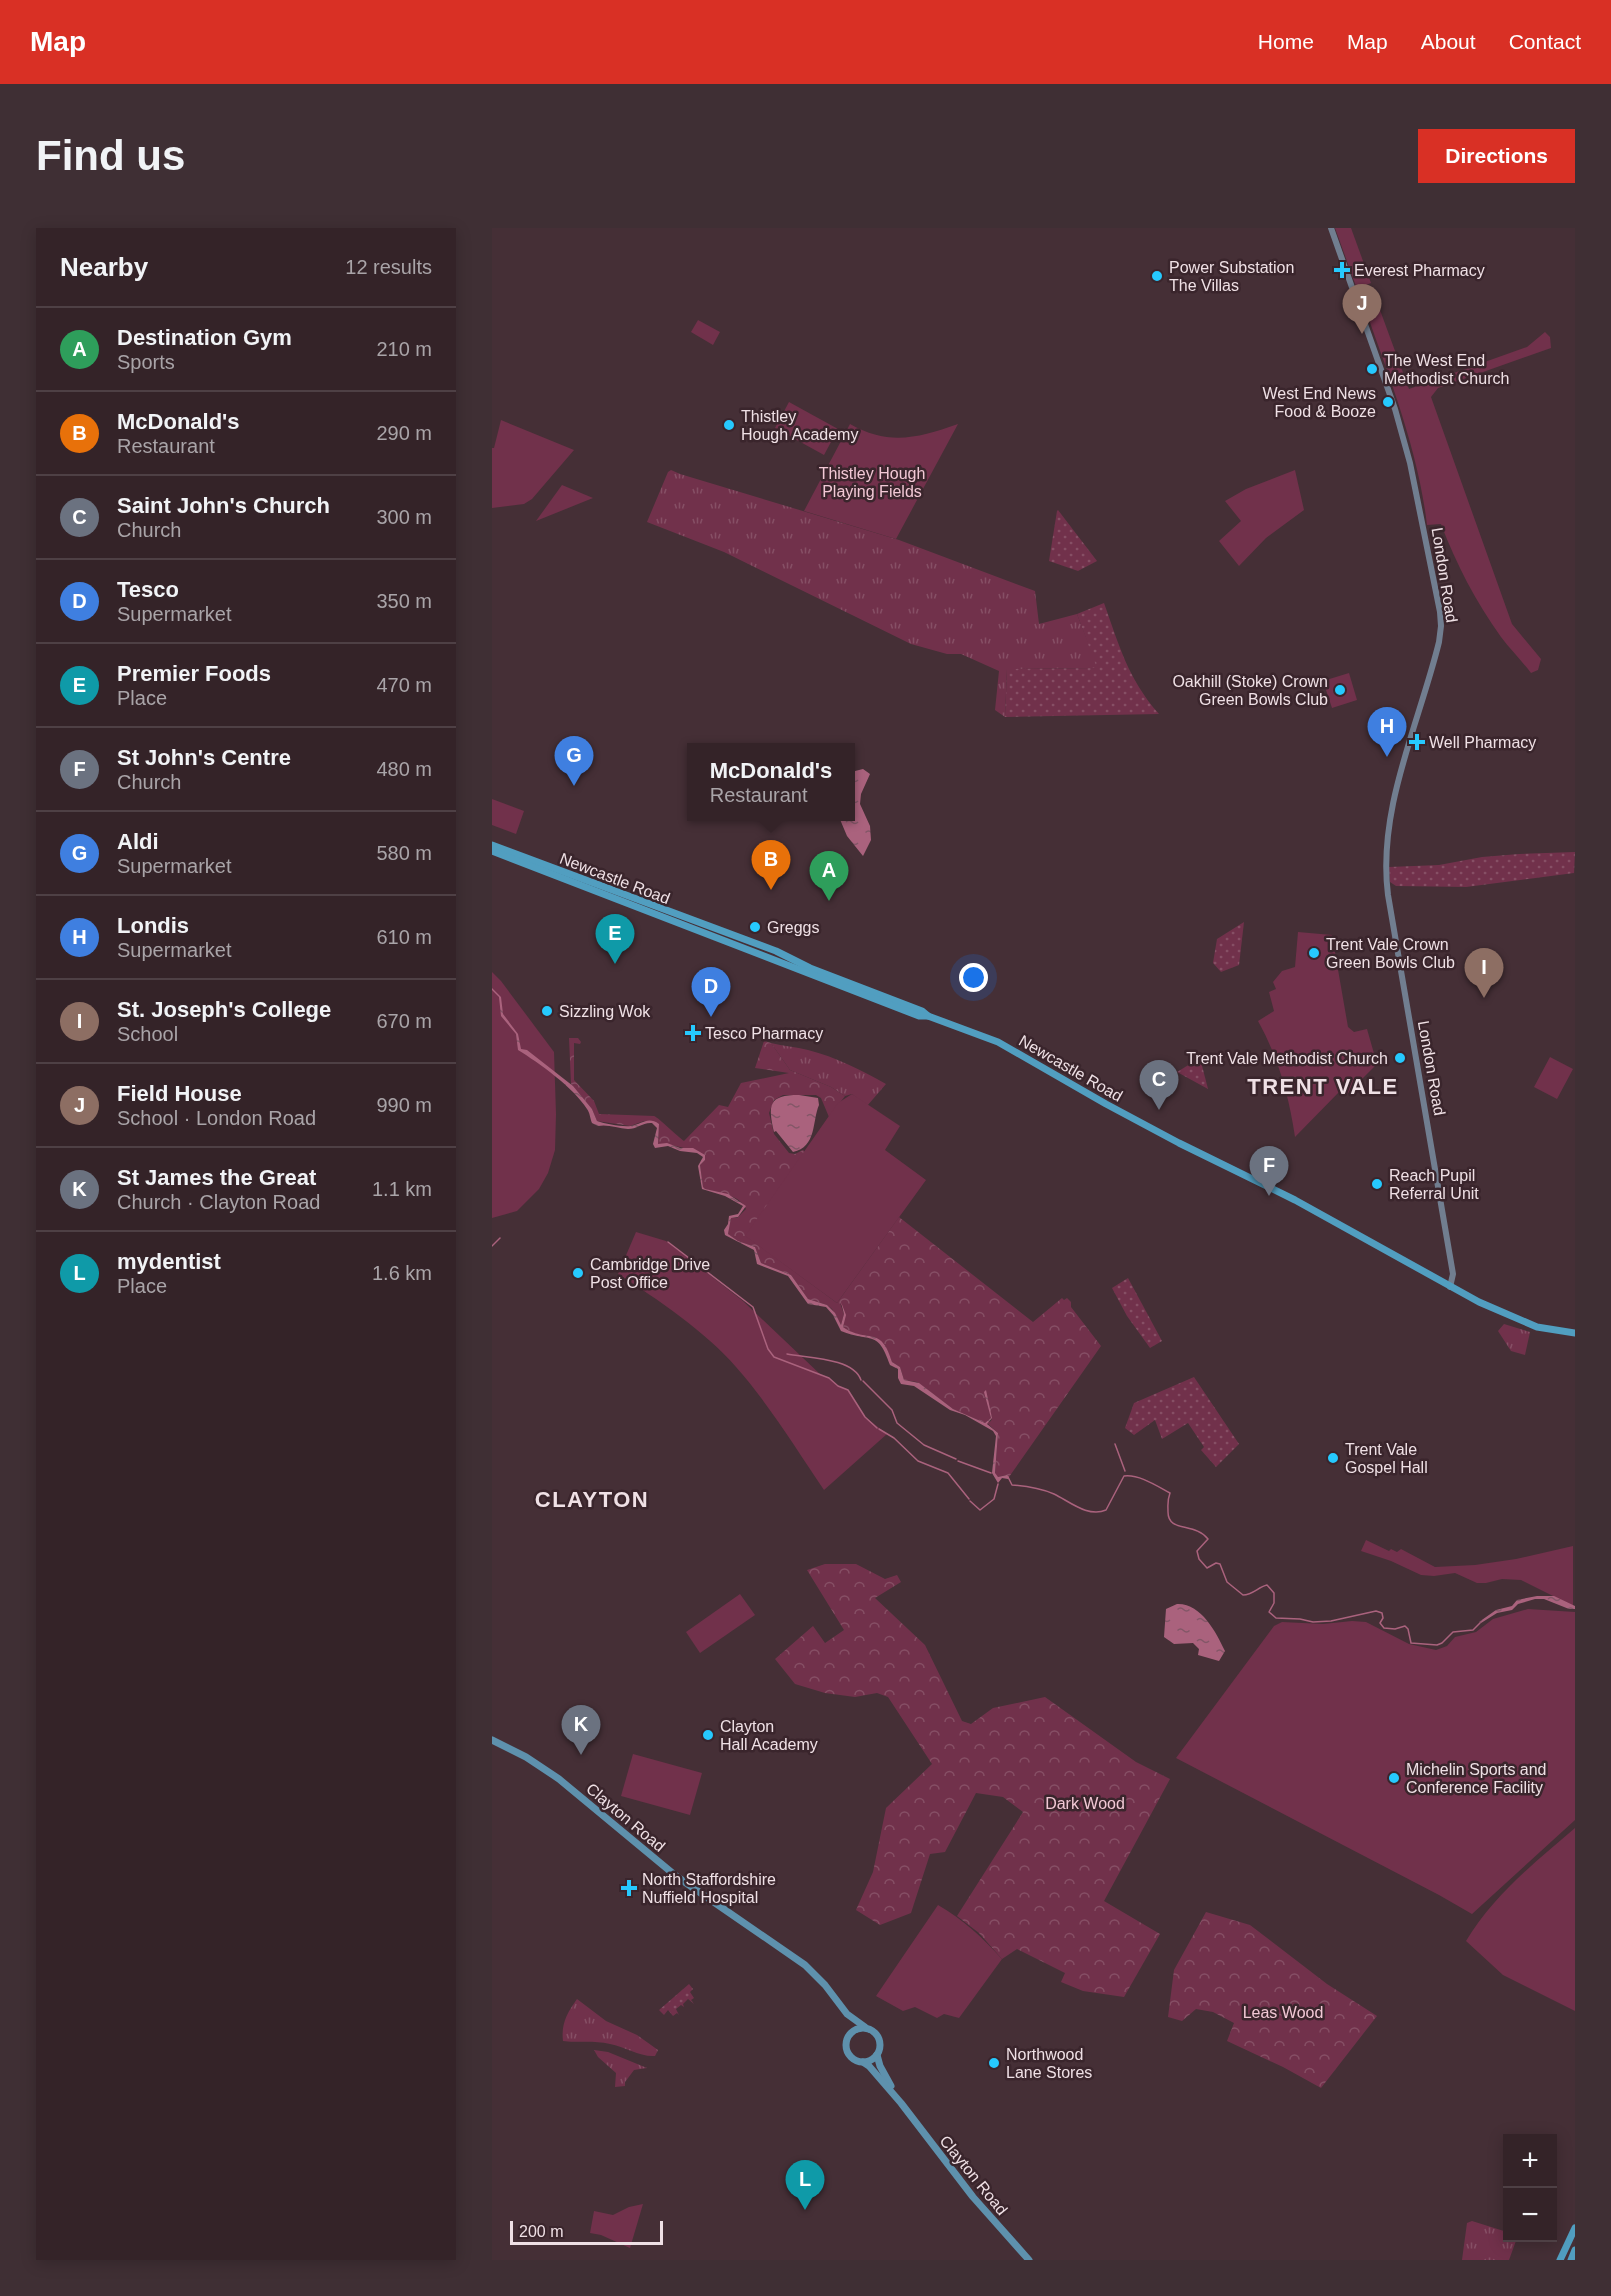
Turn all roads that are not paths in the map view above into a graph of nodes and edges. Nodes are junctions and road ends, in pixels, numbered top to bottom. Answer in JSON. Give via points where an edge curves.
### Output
{"nodes":[{"id":1,"x":1331,"y":228,"type":"edge"},
{"id":2,"x":492,"y":845,"type":"edge"},
{"id":3,"x":492,"y":851,"type":"edge"},
{"id":4,"x":580,"y":877,"type":"junction"},
{"id":5,"x":576,"y":885,"type":"junction"},
{"id":6,"x":778,"y":957,"type":"junction"},
{"id":7,"x":878,"y":997,"type":"junction"},
{"id":8,"x":1450,"y":1287,"type":"junction"},
{"id":9,"x":1575,"y":1334,"type":"edge"},
{"id":10,"x":492,"y":1740,"type":"edge"},
{"id":11,"x":847,"y":2014,"type":"junction"},
{"id":12,"x":865,"y":2027,"type":"junction"},
{"id":13,"x":848,"y":2036,"type":"junction"},
{"id":14,"x":877,"y":2055,"type":"junction"},
{"id":15,"x":863,"y":2062,"type":"junction"},
{"id":16,"x":901,"y":2103,"type":"junction"},
{"id":17,"x":1575,"y":2228,"type":"edge"},
{"id":18,"x":1575,"y":2250,"type":"edge"},
{"id":19,"x":1029,"y":2260,"type":"edge"},
{"id":20,"x":1560,"y":2260,"type":"edge"},
{"id":21,"x":1571,"y":2260,"type":"edge"}],
"edges":[{"from":1,"to":8,"type":"main road","name":"London Road","via":[[1395,409],[1440,612],[1440,642],[1398,781],[1386,845],[1388,895],[1453,1274]]},
{"from":2,"to":4,"type":"highway","name":"Newcastle Road"},
{"from":3,"to":5,"type":"highway","name":"Newcastle Road"},
{"from":4,"to":5,"type":"highway"},
{"from":4,"to":6,"type":"highway","name":"Newcastle Road"},
{"from":5,"to":6,"type":"highway","name":"Newcastle Road"},
{"from":6,"to":7,"type":"highway","name":"Newcastle Road"},
{"from":6,"to":7,"type":"highway","name":"Newcastle Road","via":[[809,974]]},
{"from":7,"to":8,"type":"highway","name":"Newcastle Road","via":[[919,1016],[998,1042],[1106,1104],[1295,1200]]},
{"from":8,"to":9,"type":"highway","name":"Newcastle Road","via":[[1537,1328]]},
{"from":10,"to":11,"type":"main road","name":"Clayton Road","via":[[559,1779],[676,1876],[805,1965]]},
{"from":11,"to":12,"type":"main road","name":"Clayton Road"},
{"from":11,"to":13,"type":"main road","name":"Clayton Road"},
{"from":12,"to":13,"type":"main road"},
{"from":12,"to":14,"type":"main road","name":"Clayton Road","via":[[880,2040]]},
{"from":13,"to":15,"type":"main road","name":"Clayton Road","via":[[848,2053]]},
{"from":14,"to":15,"type":"main road"},
{"from":14,"to":16,"type":"main road","name":"Clayton Road"},
{"from":15,"to":16,"type":"main road","name":"Clayton Road"},
{"from":16,"to":19,"type":"main road","name":"Clayton Road","via":[[973,2197]]},
{"from":17,"to":20,"type":"highway"},
{"from":18,"to":21,"type":"highway"}]}
